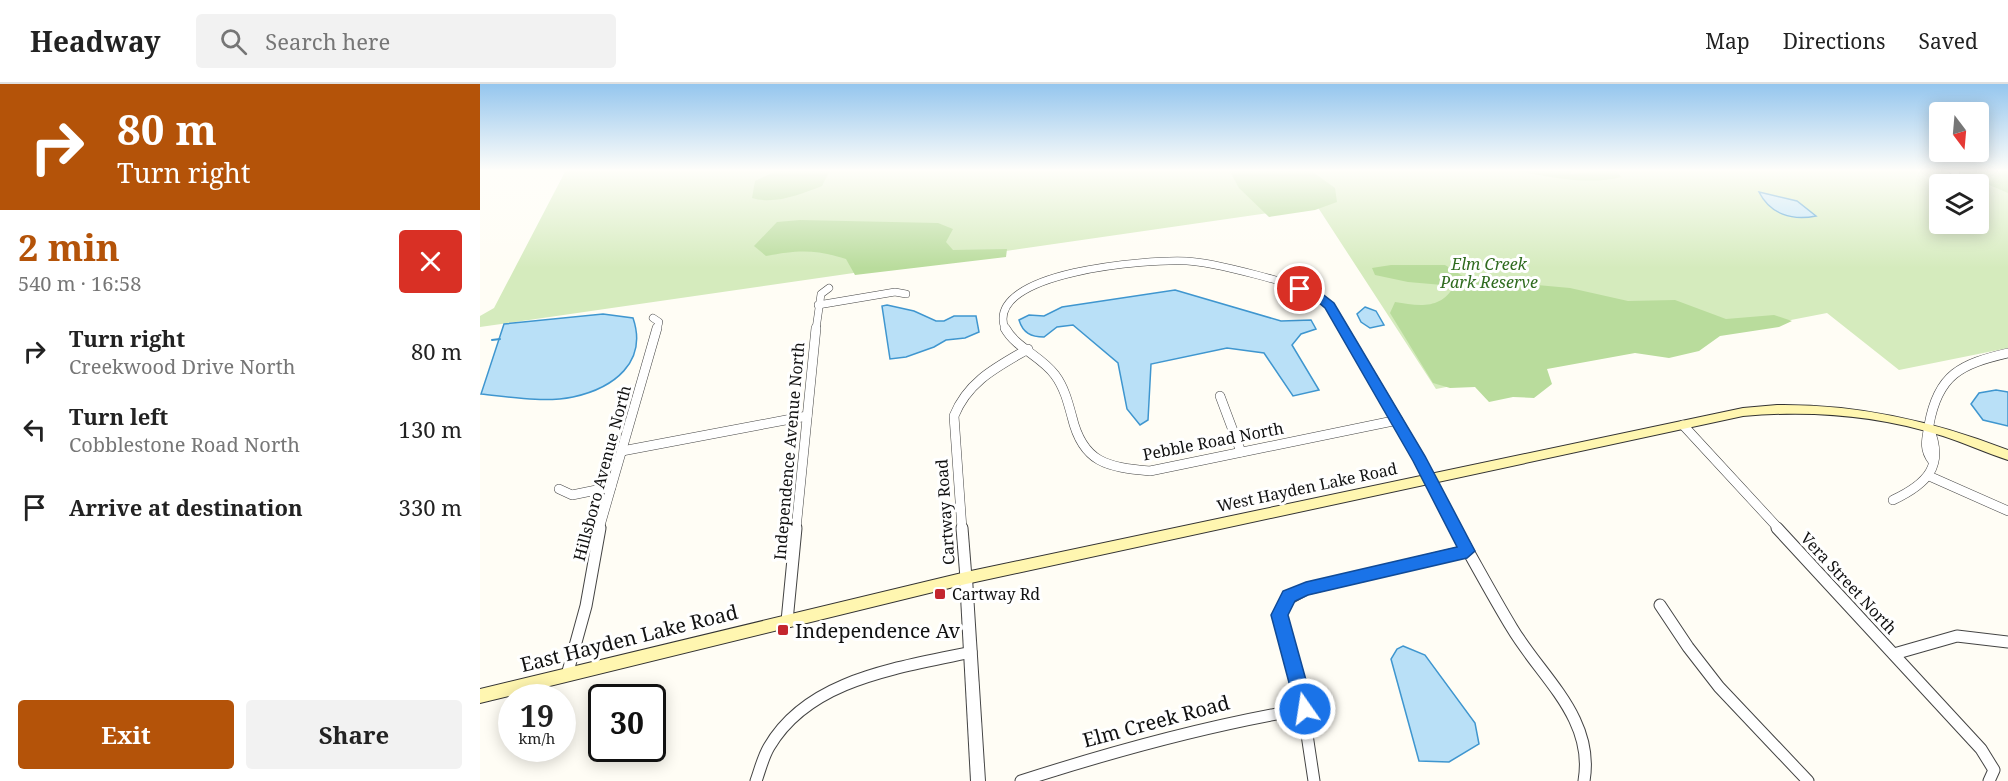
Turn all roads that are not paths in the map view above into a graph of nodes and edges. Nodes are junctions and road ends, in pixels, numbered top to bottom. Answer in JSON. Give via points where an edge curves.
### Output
{"nodes":[{"id":1,"x":829,"y":288,"type":"dead end"},
{"id":2,"x":906,"y":294,"type":"dead end"},
{"id":3,"x":818,"y":305,"type":"junction"},
{"id":4,"x":653,"y":318,"type":"dead end"},
{"id":5,"x":1028,"y":349,"type":"junction"},
{"id":6,"x":2008,"y":353,"type":"edge"},
{"id":7,"x":1220,"y":396,"type":"dead end"},
{"id":8,"x":807,"y":416,"type":"junction"},
{"id":9,"x":1398,"y":420,"type":"junction"},
{"id":10,"x":1683,"y":425,"type":"junction"},
{"id":11,"x":1929,"y":428,"type":"junction"},
{"id":12,"x":622,"y":451,"type":"junction"},
{"id":13,"x":1241,"y":452,"type":"junction"},
{"id":14,"x":2008,"y":455,"type":"edge"},
{"id":15,"x":1929,"y":476,"type":"junction"},
{"id":16,"x":1428,"y":480,"type":"junction"},
{"id":17,"x":611,"y":487,"type":"junction"},
{"id":18,"x":559,"y":489,"type":"dead end"},
{"id":19,"x":1893,"y":500,"type":"dead end"},
{"id":20,"x":2008,"y":511,"type":"edge"},
{"id":21,"x":1467,"y":551,"type":"junction"},
{"id":22,"x":966,"y":578,"type":"junction"},
{"id":23,"x":1660,"y":605,"type":"dead end"},
{"id":24,"x":787,"y":621,"type":"junction"},
{"id":25,"x":2008,"y":642,"type":"edge"},
{"id":26,"x":971,"y":652,"type":"junction"},
{"id":27,"x":1894,"y":654,"type":"junction"},
{"id":28,"x":567,"y":675,"type":"junction"},
{"id":29,"x":480,"y":696,"type":"edge"},
{"id":30,"x":1305,"y":709,"type":"junction"},
{"id":31,"x":756,"y":781,"type":"edge"},
{"id":32,"x":978,"y":781,"type":"edge"},
{"id":33,"x":1021,"y":781,"type":"edge"},
{"id":34,"x":1314,"y":781,"type":"edge"},
{"id":35,"x":1584,"y":781,"type":"edge"},
{"id":36,"x":1808,"y":781,"type":"edge"},
{"id":37,"x":1989,"y":781,"type":"edge"}],
"edges":[{"from":1,"to":3,"type":"street","name":"Independence Avenue North","via":[[821,294]]},
{"from":2,"to":3,"type":"street","via":[[895,292]]},
{"from":3,"to":8,"type":"street","name":"Independence Avenue North"},
{"from":4,"to":12,"type":"street","name":"Hillsboro Avenue North","via":[[659,322]]},
{"from":5,"to":9,"type":"street","name":"Pebble Road North","via":[[1008,335],[1002,317],[1011,299],[1028,287],[1062,277],[1188,261],[1317,296],[1330,306]]},
{"from":5,"to":13,"type":"street","name":"Pebble Road North","via":[[1058,377],[1068,394],[1078,437],[1085,450],[1103,463],[1125,470],[1149,471]]},
{"from":5,"to":22,"type":"street","name":"Cartway Road","via":[[969,387],[954,416]]},
{"from":6,"to":11,"type":"street","via":[[1974,362],[1948,376],[1933,399]]},
{"from":7,"to":13,"type":"street"},
{"from":8,"to":12,"type":"street"},
{"from":8,"to":24,"type":"street","name":"Independence Avenue North"},
{"from":9,"to":13,"type":"street","name":"Pebble Road North"},
{"from":9,"to":16,"type":"street","name":"Pebble Road North"},
{"from":10,"to":11,"type":"main road","name":"West Hayden Lake Road","via":[[1743,412],[1795,408],[1857,413]]},
{"from":10,"to":16,"type":"main road","name":"West Hayden Lake Road"},
{"from":10,"to":27,"type":"street","name":"Vera Street North"},
{"from":11,"to":14,"type":"main road","name":"West Hayden Lake Road"},
{"from":11,"to":15,"type":"street","via":[[1924,441],[1932,460]]},
{"from":12,"to":17,"type":"street","name":"Hillsboro Avenue North"},
{"from":15,"to":19,"type":"street","via":[[1915,489]]},
{"from":15,"to":20,"type":"street"},
{"from":16,"to":21,"type":"street","name":"Pebble Road North"},
{"from":16,"to":22,"type":"main road","name":"West Hayden Lake Road"},
{"from":17,"to":18,"type":"street","via":[[572,495]]},
{"from":17,"to":28,"type":"street","name":"Hillsboro Avenue North","via":[[592,554],[586,606]]},
{"from":21,"to":30,"type":"street","via":[[1289,596],[1280,615]]},
{"from":21,"to":35,"type":"street","name":"Pebble Road North","via":[[1513,630],[1569,706],[1581,734],[1587,764]]},
{"from":22,"to":24,"type":"main road","name":"West Hayden Lake Road"},
{"from":22,"to":26,"type":"street","name":"Cartway Road"},
{"from":23,"to":36,"type":"street","via":[[1720,688]]},
{"from":24,"to":28,"type":"main road","name":"East Hayden Lake Road"},
{"from":25,"to":27,"type":"street","via":[[1957,636]]},
{"from":26,"to":31,"type":"street","via":[[857,679],[817,697],[782,729],[768,748]]},
{"from":26,"to":32,"type":"street","name":"Cartway Road"},
{"from":27,"to":37,"type":"street","name":"Vera Street North","via":[[1990,763],[1994,770]]},
{"from":28,"to":29,"type":"main road","name":"East Hayden Lake Road"},
{"from":30,"to":33,"type":"street","name":"Elm Creek Road","via":[[1253,716],[1120,750]]},
{"from":30,"to":34,"type":"street","via":[[1308,761]]}]}
